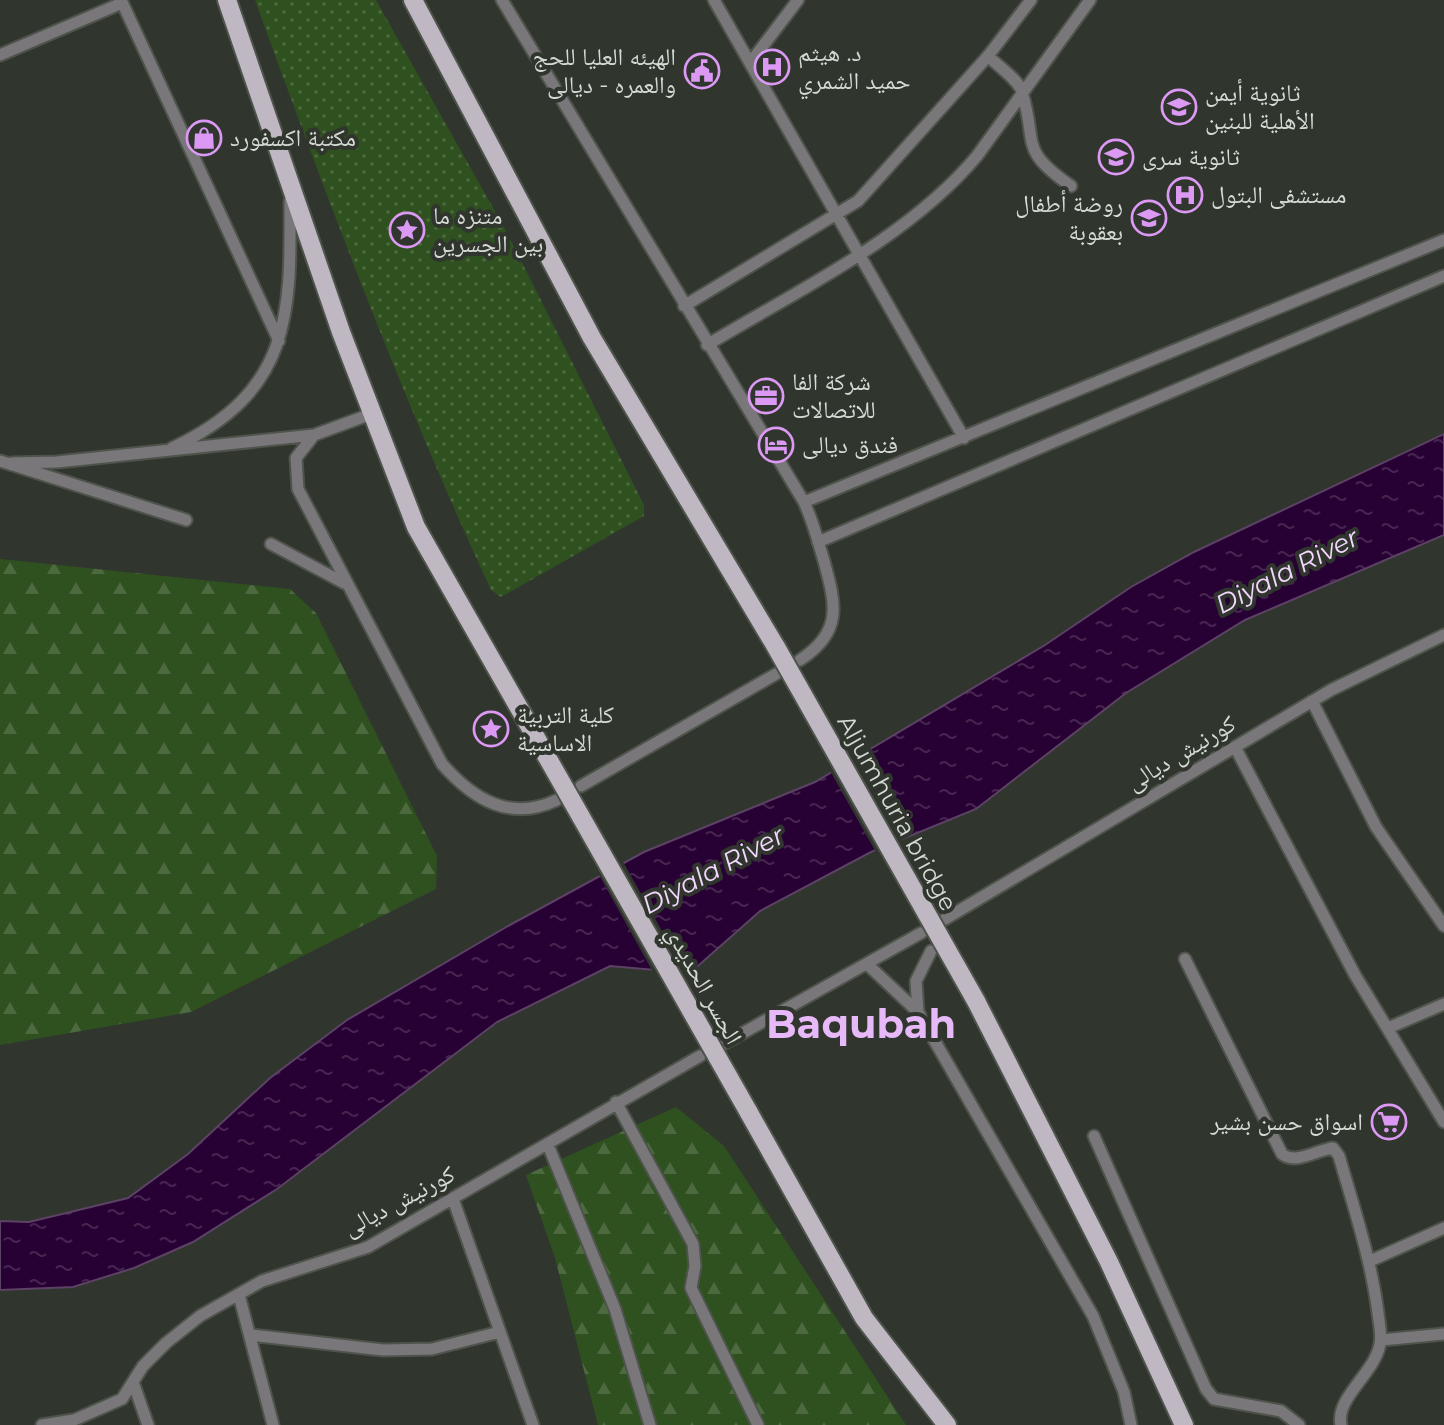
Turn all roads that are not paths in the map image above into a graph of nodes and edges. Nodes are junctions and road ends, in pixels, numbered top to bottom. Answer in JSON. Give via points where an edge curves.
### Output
{"nodes":[{"id":1,"x":227,"y":0,"type":"edge"},
{"id":2,"x":413,"y":0,"type":"edge"},
{"id":3,"x":502,"y":0,"type":"edge"},
{"id":4,"x":714,"y":0,"type":"edge"},
{"id":5,"x":798,"y":0,"type":"edge"},
{"id":6,"x":1031,"y":0,"type":"edge"},
{"id":7,"x":1090,"y":0,"type":"edge"},
{"id":8,"x":121,"y":2,"type":"edge"},
{"id":9,"x":0,"y":55,"type":"edge"},
{"id":10,"x":988,"y":56,"type":"junction"},
{"id":11,"x":750,"y":63,"type":"junction"},
{"id":12,"x":1022,"y":89,"type":"junction"},
{"id":13,"x":290,"y":184,"type":"junction"},
{"id":14,"x":1071,"y":186,"type":"dead end"},
{"id":15,"x":836,"y":217,"type":"junction"},
{"id":16,"x":1444,"y":240,"type":"edge"},
{"id":17,"x":858,"y":254,"type":"junction"},
{"id":18,"x":1444,"y":276,"type":"edge"},
{"id":19,"x":684,"y":306,"type":"junction"},
{"id":20,"x":279,"y":341,"type":"junction"},
{"id":21,"x":707,"y":345,"type":"junction"},
{"id":22,"x":371,"y":414,"type":"junction"},
{"id":23,"x":314,"y":435,"type":"junction"},
{"id":24,"x":964,"y":438,"type":"junction"},
{"id":25,"x":172,"y":448,"type":"junction"},
{"id":26,"x":6,"y":462,"type":"edge"},
{"id":27,"x":804,"y":502,"type":"junction"},
{"id":28,"x":186,"y":520,"type":"dead end"},
{"id":29,"x":818,"y":542,"type":"junction"},
{"id":30,"x":271,"y":544,"type":"dead end"},
{"id":31,"x":344,"y":583,"type":"junction"},
{"id":32,"x":1444,"y":635,"type":"edge"},
{"id":33,"x":800,"y":660,"type":"dead end"},
{"id":34,"x":776,"y":674,"type":"dead end"},
{"id":35,"x":1312,"y":701,"type":"junction"},
{"id":36,"x":1235,"y":747,"type":"junction"},
{"id":37,"x":581,"y":786,"type":"dead end"},
{"id":38,"x":557,"y":800,"type":"dead end"},
{"id":39,"x":947,"y":923,"type":"dead end"},
{"id":40,"x":1444,"y":926,"type":"edge"},
{"id":41,"x":921,"y":933,"type":"dead end"},
{"id":42,"x":931,"y":951,"type":"dead end"},
{"id":43,"x":1185,"y":959,"type":"dead end"},
{"id":44,"x":868,"y":965,"type":"junction"},
{"id":45,"x":1444,"y":1004,"type":"edge"},
{"id":46,"x":918,"y":1012,"type":"junction"},
{"id":47,"x":1388,"y":1028,"type":"junction"},
{"id":48,"x":725,"y":1043,"type":"dead end"},
{"id":49,"x":700,"y":1056,"type":"dead end"},
{"id":50,"x":616,"y":1102,"type":"junction"},
{"id":51,"x":1444,"y":1122,"type":"edge"},
{"id":52,"x":1094,"y":1136,"type":"dead end"},
{"id":53,"x":548,"y":1145,"type":"junction"},
{"id":54,"x":453,"y":1199,"type":"junction"},
{"id":55,"x":1444,"y":1228,"type":"edge"},
{"id":56,"x":1370,"y":1261,"type":"junction"},
{"id":57,"x":239,"y":1295,"type":"junction"},
{"id":58,"x":500,"y":1332,"type":"junction"},
{"id":59,"x":1444,"y":1334,"type":"edge"},
{"id":60,"x":251,"y":1335,"type":"junction"},
{"id":61,"x":1381,"y":1340,"type":"junction"},
{"id":62,"x":133,"y":1382,"type":"junction"},
{"id":63,"x":42,"y":1425,"type":"edge"},
{"id":64,"x":148,"y":1425,"type":"edge"},
{"id":65,"x":273,"y":1425,"type":"edge"},
{"id":66,"x":533,"y":1425,"type":"edge"},
{"id":67,"x":650,"y":1425,"type":"edge"},
{"id":68,"x":758,"y":1425,"type":"edge"},
{"id":69,"x":947,"y":1425,"type":"edge"},
{"id":70,"x":1131,"y":1425,"type":"edge"},
{"id":71,"x":1184,"y":1425,"type":"edge"},
{"id":72,"x":1299,"y":1425,"type":"edge"},
{"id":73,"x":1341,"y":1425,"type":"edge"}],
"edges":[{"from":1,"to":13,"type":"main road","name":"الجسر الحديدي"},
{"from":2,"to":71,"type":"main road","name":"Aljumhuria bridge","bridge":true,"via":[[592,338],[776,647],[976,1001],[1109,1262]]},
{"from":3,"to":19,"type":"street"},
{"from":4,"to":11,"type":"street"},
{"from":5,"to":11,"type":"street"},
{"from":6,"to":10,"type":"street"},
{"from":7,"to":12,"type":"street"},
{"from":8,"to":9,"type":"street"},
{"from":8,"to":20,"type":"street"},
{"from":10,"to":12,"type":"street"},
{"from":10,"to":15,"type":"street","via":[[876,182]]},
{"from":11,"to":15,"type":"street"},
{"from":12,"to":14,"type":"street","via":[[1034,154]]},
{"from":12,"to":17,"type":"street","via":[[963,171]]},
{"from":13,"to":20,"type":"street","via":[[291,286]]},
{"from":13,"to":22,"type":"main road","name":"الجسر الحديدي"},
{"from":15,"to":17,"type":"street"},
{"from":15,"to":19,"type":"street"},
{"from":16,"to":24,"type":"street"},
{"from":17,"to":21,"type":"street"},
{"from":17,"to":24,"type":"street"},
{"from":18,"to":29,"type":"street"},
{"from":19,"to":21,"type":"street"},
{"from":20,"to":25,"type":"street","via":[[241,400],[209,428]]},
{"from":21,"to":27,"type":"street"},
{"from":22,"to":23,"type":"street"},
{"from":22,"to":69,"type":"main road","name":"الجسر الحديدي","bridge":true,"via":[[416,527],[864,1318]]},
{"from":23,"to":25,"type":"street"},
{"from":23,"to":31,"type":"street","via":[[296,458],[298,489]]},
{"from":24,"to":27,"type":"street"},
{"from":25,"to":26,"type":"street","via":[[57,462]]},
{"from":26,"to":28,"type":"street"},
{"from":27,"to":29,"type":"street"},
{"from":29,"to":33,"type":"street","via":[[834,614],[826,638]]},
{"from":30,"to":31,"type":"street"},
{"from":31,"to":38,"type":"street","via":[[442,764],[459,783],[502,808],[530,810]]},
{"from":32,"to":35,"type":"street","name":"كورنيش ديالى"},
{"from":34,"to":37,"type":"street"},
{"from":35,"to":36,"type":"street","name":"كورنيش ديالى"},
{"from":35,"to":40,"type":"street","via":[[1376,827]]},
{"from":36,"to":39,"type":"street","name":"كورنيش ديالى","via":[[963,908]]},
{"from":36,"to":47,"type":"street"},
{"from":41,"to":44,"type":"street"},
{"from":42,"to":46,"type":"street","via":[[916,981]]},
{"from":43,"to":56,"type":"street","via":[[1282,1154],[1301,1158],[1333,1148],[1339,1156]]},
{"from":44,"to":46,"type":"street"},
{"from":44,"to":48,"type":"street"},
{"from":45,"to":47,"type":"street"},
{"from":46,"to":70,"type":"street","via":[[1093,1316],[1124,1392]]},
{"from":47,"to":51,"type":"street"},
{"from":49,"to":50,"type":"street","name":"كورنيش ديالى"},
{"from":50,"to":53,"type":"street","name":"كورنيش ديالى"},
{"from":50,"to":68,"type":"street","via":[[693,1244],[691,1288]]},
{"from":52,"to":72,"type":"street","via":[[1206,1389],[1214,1399],[1281,1411]]},
{"from":53,"to":54,"type":"street","name":"كورنيش ديالى"},
{"from":53,"to":67,"type":"street","via":[[615,1309]]},
{"from":54,"to":57,"type":"street","name":"كورنيش ديالى","via":[[368,1247],[262,1281]]},
{"from":54,"to":58,"type":"street"},
{"from":55,"to":56,"type":"street"},
{"from":56,"to":61,"type":"street"},
{"from":57,"to":60,"type":"street"},
{"from":57,"to":62,"type":"street","name":"كورنيش ديالى","via":[[166,1343]]},
{"from":58,"to":60,"type":"street","via":[[432,1349],[383,1350]]},
{"from":58,"to":66,"type":"street"},
{"from":59,"to":61,"type":"street"},
{"from":60,"to":65,"type":"street"},
{"from":61,"to":73,"type":"street","via":[[1377,1357],[1343,1404]]},
{"from":62,"to":63,"type":"street","name":"كورنيش ديالى","via":[[122,1399],[74,1420]]},
{"from":62,"to":64,"type":"street"}]}
